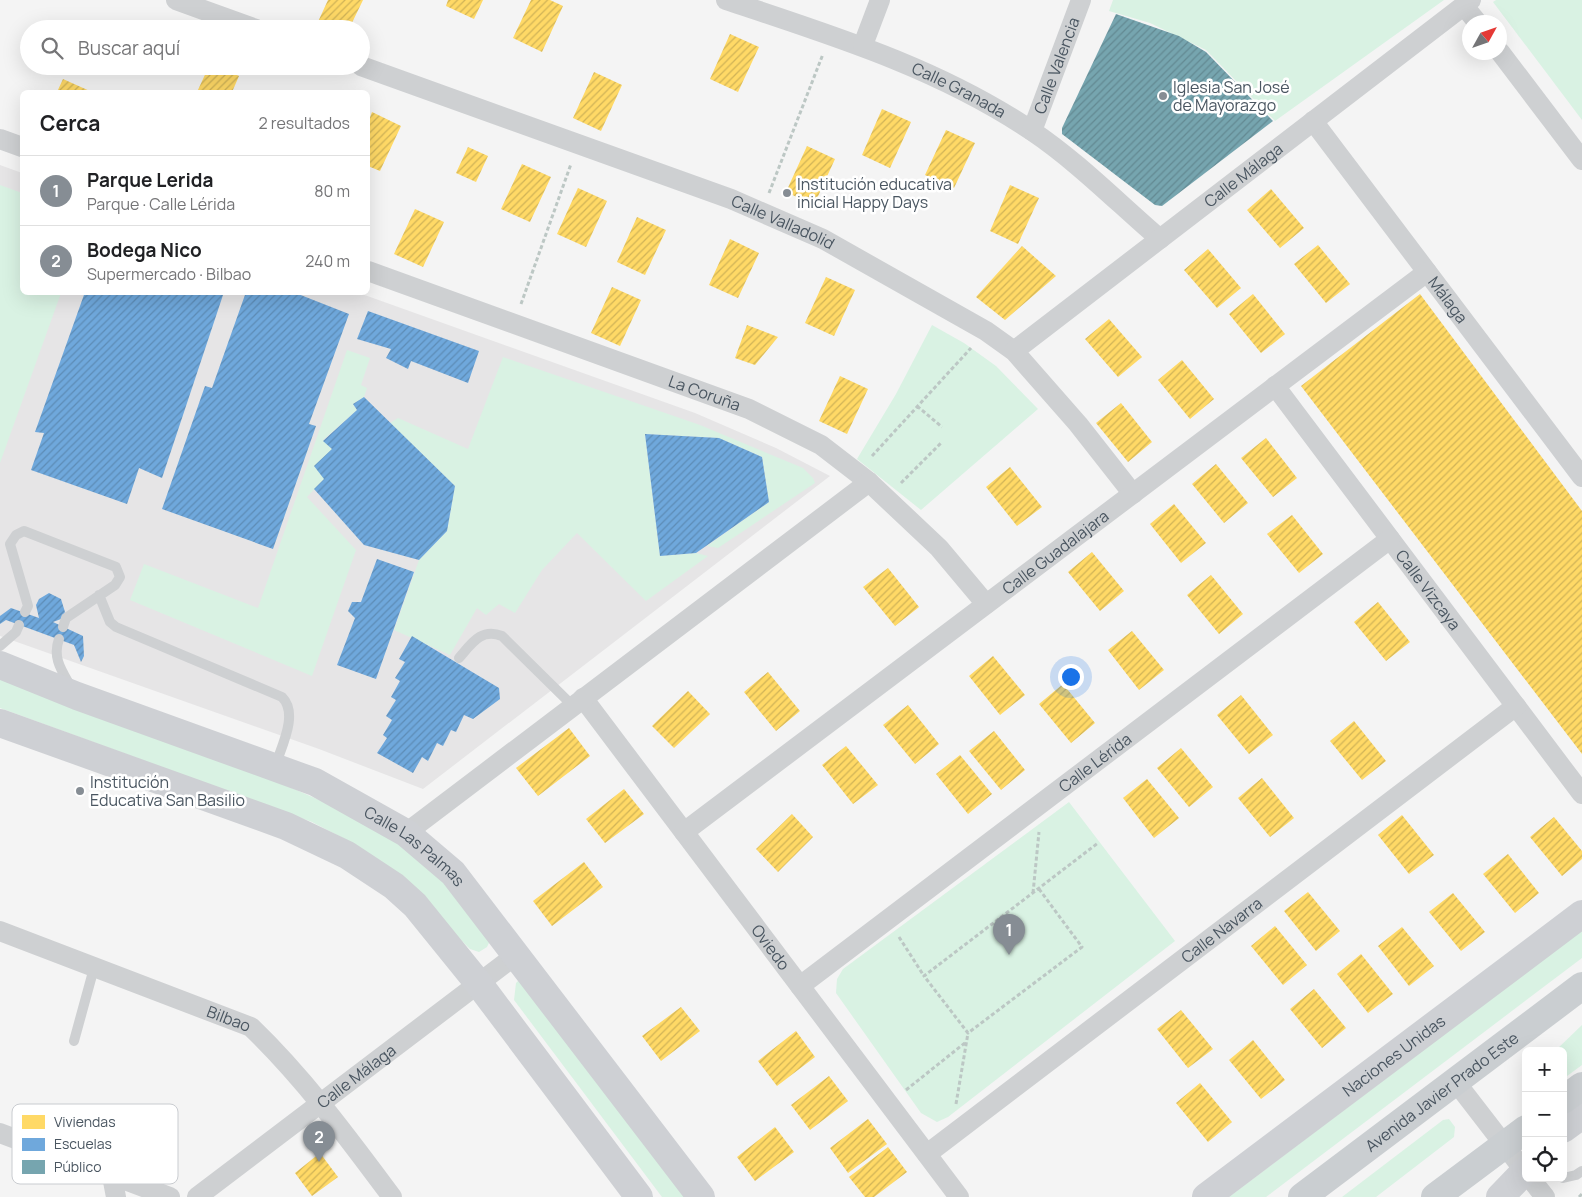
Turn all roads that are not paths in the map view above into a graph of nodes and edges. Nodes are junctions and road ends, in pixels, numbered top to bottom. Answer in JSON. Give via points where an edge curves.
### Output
{"nodes":[{"id":1,"x":176,"y":0,"type":"edge"},
{"id":2,"x":726,"y":0,"type":"edge"},
{"id":3,"x":880,"y":0,"type":"edge"},
{"id":4,"x":1081,"y":0,"type":"edge"},
{"id":5,"x":1468,"y":3,"type":"edge"},
{"id":6,"x":1473,"y":15,"type":"edge"},
{"id":7,"x":231,"y":20,"type":"edge"},
{"id":8,"x":863,"y":45,"type":"junction"},
{"id":9,"x":1506,"y":60,"type":"edge"},
{"id":10,"x":370,"y":69,"type":"edge"},
{"id":11,"x":1313,"y":121,"type":"junction"},
{"id":12,"x":1032,"y":131,"type":"junction"},
{"id":13,"x":0,"y":139,"type":"edge"},
{"id":14,"x":20,"y":146,"type":"edge"},
{"id":15,"x":1582,"y":158,"type":"edge"},
{"id":16,"x":1160,"y":239,"type":"junction"},
{"id":17,"x":370,"y":272,"type":"edge"},
{"id":18,"x":1427,"y":272,"type":"junction"},
{"id":19,"x":1014,"y":351,"type":"junction"},
{"id":20,"x":1275,"y":386,"type":"junction"},
{"id":21,"x":863,"y":477,"type":"junction"},
{"id":22,"x":1582,"y":477,"type":"edge"},
{"id":23,"x":1133,"y":494,"type":"junction"},
{"id":24,"x":1390,"y":539,"type":"junction"},
{"id":25,"x":99,"y":595,"type":"junction"},
{"id":26,"x":986,"y":604,"type":"junction"},
{"id":27,"x":25,"y":612,"type":"dead end"},
{"id":28,"x":19,"y":625,"type":"dead end"},
{"id":29,"x":63,"y":627,"type":"dead end"},
{"id":30,"x":59,"y":639,"type":"dead end"},
{"id":31,"x":0,"y":646,"type":"edge"},
{"id":32,"x":459,"y":658,"type":"dead end"},
{"id":33,"x":0,"y":665,"type":"edge"},
{"id":34,"x":77,"y":696,"type":"junction"},
{"id":35,"x":578,"y":702,"type":"junction"},
{"id":36,"x":1516,"y":706,"type":"junction"},
{"id":37,"x":0,"y":724,"type":"edge"},
{"id":38,"x":274,"y":768,"type":"junction"},
{"id":39,"x":1582,"y":794,"type":"edge"},
{"id":40,"x":684,"y":832,"type":"junction"},
{"id":41,"x":406,"y":833,"type":"junction"},
{"id":42,"x":1582,"y":914,"type":"edge"},
{"id":43,"x":0,"y":931,"type":"edge"},
{"id":44,"x":516,"y":955,"type":"junction"},
{"id":45,"x":94,"y":968,"type":"junction"},
{"id":46,"x":479,"y":984,"type":"junction"},
{"id":47,"x":800,"y":986,"type":"junction"},
{"id":48,"x":1582,"y":986,"type":"edge"},
{"id":49,"x":74,"y":1041,"type":"dead end"},
{"id":50,"x":1455,"y":1081,"type":"junction"},
{"id":51,"x":1582,"y":1086,"type":"edge"},
{"id":52,"x":1567,"y":1097,"type":"edge"},
{"id":53,"x":320,"y":1104,"type":"junction"},
{"id":54,"x":1582,"y":1115,"type":"edge"},
{"id":55,"x":1567,"y":1127,"type":"edge"},
{"id":56,"x":1522,"y":1132,"type":"edge"},
{"id":57,"x":0,"y":1133,"type":"edge"},
{"id":58,"x":12,"y":1138,"type":"edge"},
{"id":59,"x":1504,"y":1145,"type":"junction"},
{"id":60,"x":927,"y":1154,"type":"junction"},
{"id":61,"x":1522,"y":1168,"type":"edge"},
{"id":62,"x":1582,"y":1171,"type":"edge"},
{"id":63,"x":1522,"y":1177,"type":"edge"},
{"id":64,"x":1567,"y":1177,"type":"edge"},
{"id":65,"x":1534,"y":1182,"type":"edge"},
{"id":66,"x":114,"y":1184,"type":"edge"},
{"id":67,"x":134,"y":1184,"type":"edge"},
{"id":68,"x":116,"y":1197,"type":"edge"},
{"id":69,"x":170,"y":1197,"type":"edge"},
{"id":70,"x":197,"y":1197,"type":"edge"},
{"id":71,"x":392,"y":1197,"type":"edge"},
{"id":72,"x":639,"y":1197,"type":"edge"},
{"id":73,"x":701,"y":1197,"type":"edge"},
{"id":74,"x":959,"y":1197,"type":"edge"},
{"id":75,"x":1206,"y":1197,"type":"edge"},
{"id":76,"x":1302,"y":1197,"type":"edge"},
{"id":77,"x":1435,"y":1197,"type":"edge"},
{"id":78,"x":1500,"y":1197,"type":"edge"},
{"id":79,"x":1546,"y":1197,"type":"edge"}],
"edges":[{"from":1,"to":7,"type":"street"},
{"from":2,"to":8,"type":"street","name":"Calle Granada"},
{"from":3,"to":8,"type":"street"},
{"from":4,"to":12,"type":"street","name":"Calle Valencia"},
{"from":5,"to":6,"type":"street"},
{"from":5,"to":11,"type":"street","name":"Calle Málaga"},
{"from":8,"to":12,"type":"street","name":"Calle Granada","via":[[951,84]]},
{"from":9,"to":15,"type":"street"},
{"from":10,"to":19,"type":"street","name":"Calle Valladolid","via":[[762,212],[823,239],[986,331]]},
{"from":11,"to":16,"type":"street","name":"Calle Málaga"},
{"from":11,"to":18,"type":"street","name":"Málaga"},
{"from":12,"to":16,"type":"street","name":"Calle Granada"},
{"from":13,"to":14,"type":"street"},
{"from":16,"to":19,"type":"street","name":"Calle Málaga"},
{"from":17,"to":21,"type":"street","name":"La Coruña","via":[[749,409],[821,445]]},
{"from":18,"to":20,"type":"street","name":"Calle Guadalajara"},
{"from":18,"to":22,"type":"street","name":"Málaga"},
{"from":19,"to":23,"type":"street","name":"Calle Valladolid"},
{"from":20,"to":23,"type":"street","name":"Calle Guadalajara"},
{"from":20,"to":24,"type":"street","name":"Calle Vizcaya"},
{"from":21,"to":26,"type":"street","name":"La Coruña","via":[[939,548]]},
{"from":21,"to":35,"type":"street"},
{"from":23,"to":26,"type":"street","name":"Calle Guadalajara"},
{"from":24,"to":36,"type":"street","name":"Calle Vizcaya"},
{"from":24,"to":47,"type":"street","name":"Calle Lérida"},
{"from":25,"to":27,"type":"lane","via":[[115,585],[120,577],[116,567],[24,531],[16,535],[10,544],[28,606]]},
{"from":25,"to":29,"type":"lane","via":[[66,618]]},
{"from":25,"to":38,"type":"lane","via":[[110,622],[116,627],[282,697],[289,704],[290,716]]},
{"from":26,"to":40,"type":"street","name":"Calle Guadalajara"},
{"from":28,"to":31,"type":"lane"},
{"from":30,"to":34,"type":"lane","via":[[56,660]]},
{"from":32,"to":35,"type":"lane","via":[[477,637],[493,632],[502,636]]},
{"from":33,"to":34,"type":"street","name":"Calle Las Palmas"},
{"from":34,"to":38,"type":"street","name":"Calle Las Palmas"},
{"from":35,"to":40,"type":"street","name":"Oviedo"},
{"from":35,"to":41,"type":"street"},
{"from":36,"to":39,"type":"street","name":"Calle Vizcaya"},
{"from":36,"to":60,"type":"street","name":"Calle Navarra"},
{"from":37,"to":46,"type":"street","via":[[286,826],[347,854],[394,886],[415,905]]},
{"from":38,"to":41,"type":"street","name":"Calle Las Palmas","via":[[315,782]]},
{"from":40,"to":47,"type":"street","name":"Oviedo"},
{"from":41,"to":44,"type":"street","name":"Calle Las Palmas","via":[[453,873]]},
{"from":42,"to":75,"type":"street","name":"Naciones Unidas"},
{"from":43,"to":45,"type":"street","name":"Bilbao"},
{"from":44,"to":46,"type":"street","name":"Calle Málaga"},
{"from":44,"to":73,"type":"street","name":"Calle Las Palmas"},
{"from":45,"to":49,"type":"lane"},
{"from":45,"to":53,"type":"street","name":"Bilbao","via":[[251,1027],[281,1056]]},
{"from":46,"to":53,"type":"street","name":"Calle Málaga"},
{"from":46,"to":72,"type":"street"},
{"from":47,"to":60,"type":"street","name":"Oviedo"},
{"from":48,"to":50,"type":"main road","name":"Avenida Javier Prado Este"},
{"from":50,"to":59,"type":"street"},
{"from":50,"to":76,"type":"main road","name":"Avenida Javier Prado Este"},
{"from":51,"to":52,"type":"main road"},
{"from":53,"to":70,"type":"street","name":"Calle Málaga"},
{"from":53,"to":71,"type":"street","name":"Bilbao"},
{"from":54,"to":55,"type":"street"},
{"from":56,"to":59,"type":"main road"},
{"from":57,"to":58,"type":"street"},
{"from":59,"to":61,"type":"street"},
{"from":59,"to":77,"type":"main road"},
{"from":60,"to":74,"type":"street","name":"Oviedo"},
{"from":62,"to":64,"type":"lane"},
{"from":63,"to":78,"type":"street"},
{"from":65,"to":79,"type":"street"},
{"from":66,"to":68,"type":"street"},
{"from":67,"to":69,"type":"street"}]}
